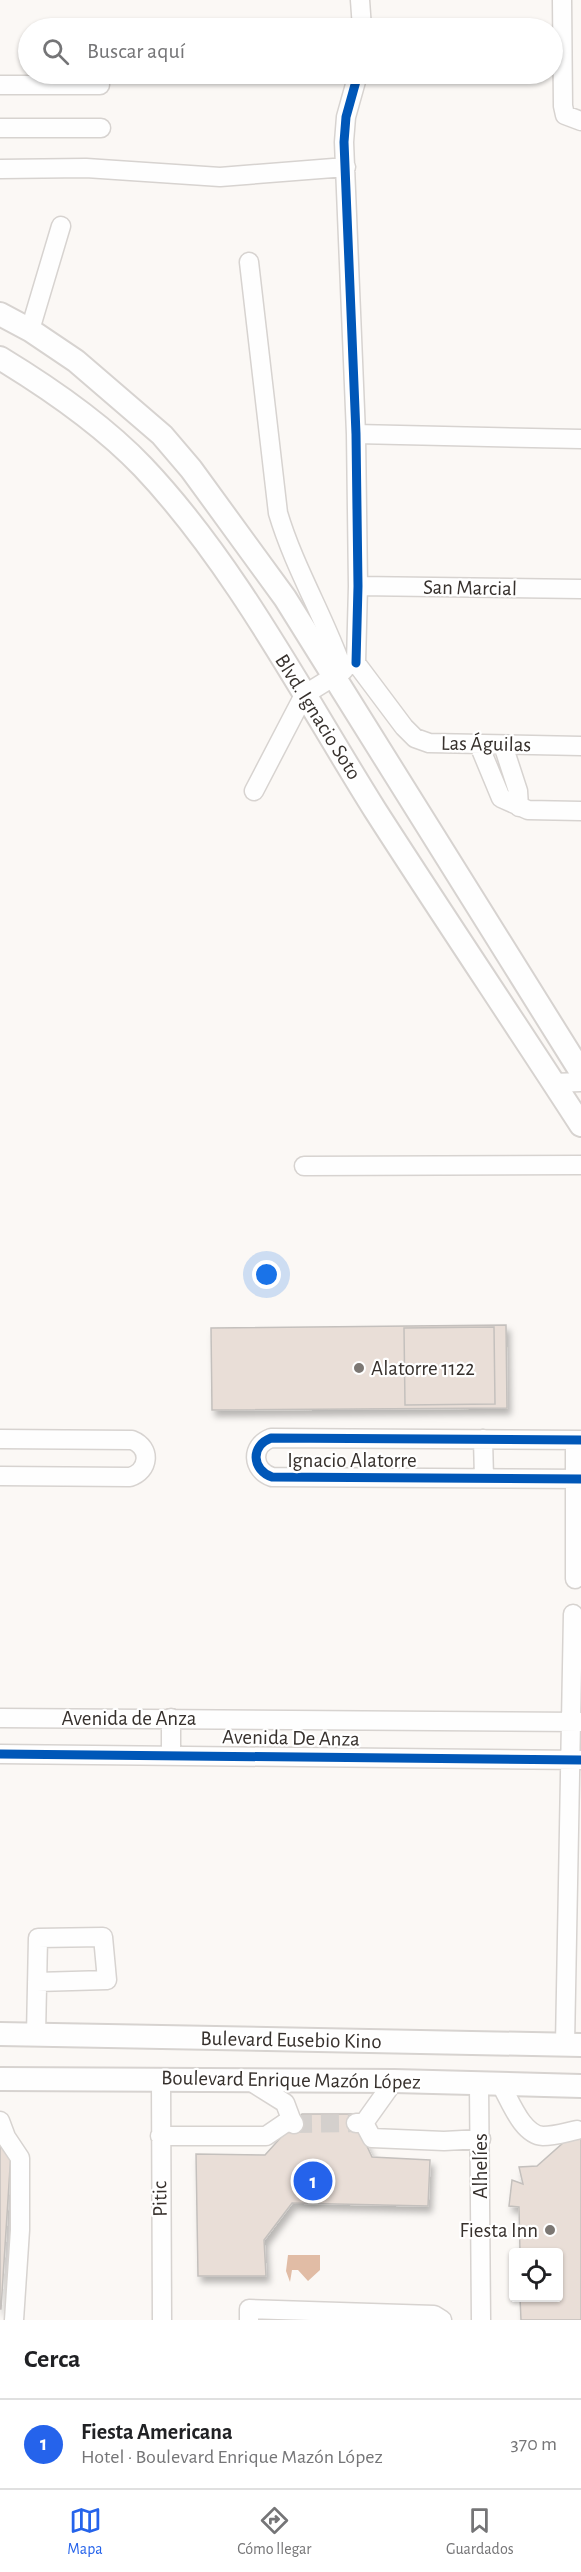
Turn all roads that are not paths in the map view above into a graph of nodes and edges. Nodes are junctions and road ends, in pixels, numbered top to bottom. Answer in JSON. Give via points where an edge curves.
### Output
{"nodes":[{"id":1,"x":360,"y":0,"type":"edge"},
{"id":2,"x":562,"y":0,"type":"edge"},
{"id":3,"x":361,"y":18,"type":"edge"},
{"id":4,"x":562,"y":18,"type":"edge"},
{"id":5,"x":355,"y":84,"type":"edge"},
{"id":6,"x":563,"y":84,"type":"edge"},
{"id":7,"x":0,"y":85,"type":"edge"},
{"id":8,"x":100,"y":85,"type":"dead end"},
{"id":9,"x":581,"y":121,"type":"edge"},
{"id":10,"x":0,"y":128,"type":"edge"},
{"id":11,"x":101,"y":128,"type":"dead end"},
{"id":12,"x":346,"y":167,"type":"junction"},
{"id":13,"x":0,"y":169,"type":"edge"},
{"id":14,"x":61,"y":226,"type":"dead end"},
{"id":15,"x":249,"y":262,"type":"dead end"},
{"id":16,"x":0,"y":314,"type":"edge"},
{"id":17,"x":30,"y":330,"type":"junction"},
{"id":18,"x":0,"y":358,"type":"edge"},
{"id":19,"x":356,"y":434,"type":"junction"},
{"id":20,"x":581,"y":439,"type":"edge"},
{"id":21,"x":358,"y":586,"type":"junction"},
{"id":22,"x":581,"y":589,"type":"edge"},
{"id":23,"x":344,"y":670,"type":"junction"},
{"id":24,"x":304,"y":695,"type":"junction"},
{"id":25,"x":479,"y":745,"type":"junction"},
{"id":26,"x":503,"y":745,"type":"junction"},
{"id":27,"x":581,"y":746,"type":"edge"},
{"id":28,"x":254,"y":791,"type":"dead end"},
{"id":29,"x":519,"y":807,"type":"junction"},
{"id":30,"x":581,"y":811,"type":"edge"},
{"id":31,"x":581,"y":1072,"type":"edge"},
{"id":32,"x":581,"y":1082,"type":"edge"},
{"id":33,"x":554,"y":1083,"type":"junction"},
{"id":34,"x":581,"y":1125,"type":"edge"},
{"id":35,"x":581,"y":1165,"type":"edge"},
{"id":36,"x":304,"y":1166,"type":"dead end"},
{"id":37,"x":0,"y":1439,"type":"edge"},
{"id":38,"x":483,"y":1439,"type":"junction"},
{"id":39,"x":578,"y":1440,"type":"edge"},
{"id":40,"x":0,"y":1476,"type":"edge"},
{"id":41,"x":484,"y":1478,"type":"junction"},
{"id":42,"x":578,"y":1479,"type":"edge"},
{"id":43,"x":575,"y":1579,"type":"dead end"},
{"id":44,"x":573,"y":1614,"type":"dead end"},
{"id":45,"x":0,"y":1718,"type":"edge"},
{"id":46,"x":171,"y":1718,"type":"junction"},
{"id":47,"x":576,"y":1722,"type":"edge"},
{"id":48,"x":0,"y":1754,"type":"edge"},
{"id":49,"x":171,"y":1754,"type":"junction"},
{"id":50,"x":575,"y":1760,"type":"edge"},
{"id":51,"x":38,"y":1982,"type":"dead end"},
{"id":52,"x":0,"y":2034,"type":"edge"},
{"id":53,"x":36,"y":2035,"type":"junction"},
{"id":54,"x":573,"y":2045,"type":"edge"},
{"id":55,"x":161,"y":2078,"type":"junction"},
{"id":56,"x":0,"y":2079,"type":"edge"},
{"id":57,"x":250,"y":2081,"type":"junction"},
{"id":58,"x":394,"y":2081,"type":"junction"},
{"id":59,"x":479,"y":2084,"type":"junction"},
{"id":60,"x":501,"y":2085,"type":"junction"},
{"id":61,"x":581,"y":2086,"type":"edge"},
{"id":62,"x":577,"y":2130,"type":"dead end"},
{"id":63,"x":2,"y":2132,"type":"edge"},
{"id":64,"x":160,"y":2136,"type":"junction"},
{"id":65,"x":480,"y":2139,"type":"junction"},
{"id":66,"x":276,"y":2315,"type":"edge"},
{"id":67,"x":14,"y":2320,"type":"edge"},
{"id":68,"x":162,"y":2320,"type":"edge"},
{"id":69,"x":249,"y":2320,"type":"edge"},
{"id":70,"x":442,"y":2320,"type":"edge"},
{"id":71,"x":481,"y":2320,"type":"edge"}],
"edges":[{"from":1,"to":3,"type":"street"},
{"from":2,"to":4,"type":"street"},
{"from":5,"to":12,"type":"street","via":[[346,117]]},
{"from":6,"to":9,"type":"street","via":[[565,116]]},
{"from":7,"to":8,"type":"street"},
{"from":10,"to":11,"type":"street"},
{"from":12,"to":13,"type":"street","via":[[220,177],[86,168]]},
{"from":12,"to":19,"type":"street"},
{"from":14,"to":17,"type":"street"},
{"from":15,"to":23,"type":"street","name":"Las Águilas","via":[[278,513]]},
{"from":16,"to":17,"type":"main road","name":"Blvd. Ignacio Soto"},
{"from":17,"to":23,"type":"main road","name":"Blvd. Ignacio Soto","via":[[76,361],[162,435]]},
{"from":18,"to":24,"type":"main road","name":"Blvd. Ignacio Soto","via":[[82,414],[143,467],[220,564]]},
{"from":19,"to":20,"type":"street"},
{"from":19,"to":21,"type":"street"},
{"from":21,"to":22,"type":"street","name":"San Marcial"},
{"from":21,"to":23,"type":"street"},
{"from":23,"to":24,"type":"street"},
{"from":23,"to":25,"type":"street","name":"Las Águilas","via":[[415,738],[429,743]]},
{"from":23,"to":31,"type":"main road","name":"Blvd. Ignacio Soto"},
{"from":24,"to":28,"type":"street"},
{"from":24,"to":33,"type":"main road","name":"Blvd. Ignacio Soto"},
{"from":25,"to":26,"type":"street","name":"Las Águilas"},
{"from":25,"to":29,"type":"street","via":[[501,798]]},
{"from":26,"to":27,"type":"street","name":"Las Águilas"},
{"from":26,"to":29,"type":"street","via":[[518,791]]},
{"from":29,"to":30,"type":"street"},
{"from":32,"to":33,"type":"street"},
{"from":33,"to":34,"type":"main road","name":"Blvd. Ignacio Soto"},
{"from":35,"to":36,"type":"street"},
{"from":37,"to":40,"type":"street","via":[[132,1440],[140,1443],[146,1458],[144,1468],[130,1477]]},
{"from":38,"to":39,"type":"street","name":"Ignacio Alatorre"},
{"from":38,"to":41,"type":"street"},
{"from":38,"to":41,"type":"street","name":"Ignacio Alatorre","via":[[271,1438],[262,1442],[255,1457],[257,1467],[272,1477]]},
{"from":39,"to":42,"type":"street"},
{"from":41,"to":42,"type":"street","name":"Ignacio Alatorre"},
{"from":42,"to":43,"type":"street"},
{"from":44,"to":47,"type":"street"},
{"from":45,"to":46,"type":"street","name":"Avenida de Anza"},
{"from":46,"to":47,"type":"street","name":"Avenida de Anza"},
{"from":46,"to":49,"type":"street"},
{"from":47,"to":50,"type":"street"},
{"from":48,"to":49,"type":"street","name":"Avenida De Anza"},
{"from":49,"to":50,"type":"street","name":"Avenida De Anza"},
{"from":50,"to":54,"type":"street"},
{"from":51,"to":53,"type":"street"},
{"from":52,"to":53,"type":"main road","name":"Bulevard Eusebio Kino"},
{"from":53,"to":54,"type":"main road","name":"Bulevard Eusebio Kino"},
{"from":55,"to":56,"type":"main road","name":"Boulevard Enrique Mazón López"},
{"from":55,"to":57,"type":"main road","name":"Boulevard Enrique Mazón López"},
{"from":55,"to":64,"type":"street","name":"Pitic"},
{"from":57,"to":58,"type":"main road","name":"Boulevard Enrique Mazón López"},
{"from":57,"to":64,"type":"street","via":[[285,2103],[292,2121],[266,2136]]},
{"from":58,"to":59,"type":"main road","name":"Boulevard Enrique Mazón López"},
{"from":58,"to":65,"type":"street","via":[[360,2123],[372,2138]]},
{"from":59,"to":60,"type":"main road","name":"Boulevard Enrique Mazón López"},
{"from":59,"to":65,"type":"street","name":"Alhelíes"},
{"from":60,"to":61,"type":"main road","name":"Boulevard Enrique Mazón López"},
{"from":60,"to":62,"type":"street","via":[[532,2132],[543,2136]]},
{"from":63,"to":67,"type":"street","via":[[20,2158]]},
{"from":64,"to":68,"type":"street","name":"Pitic"},
{"from":65,"to":71,"type":"street","name":"Alhelíes"},
{"from":66,"to":69,"type":"street","via":[[249,2309]]},
{"from":66,"to":70,"type":"street","via":[[434,2315]]}]}
